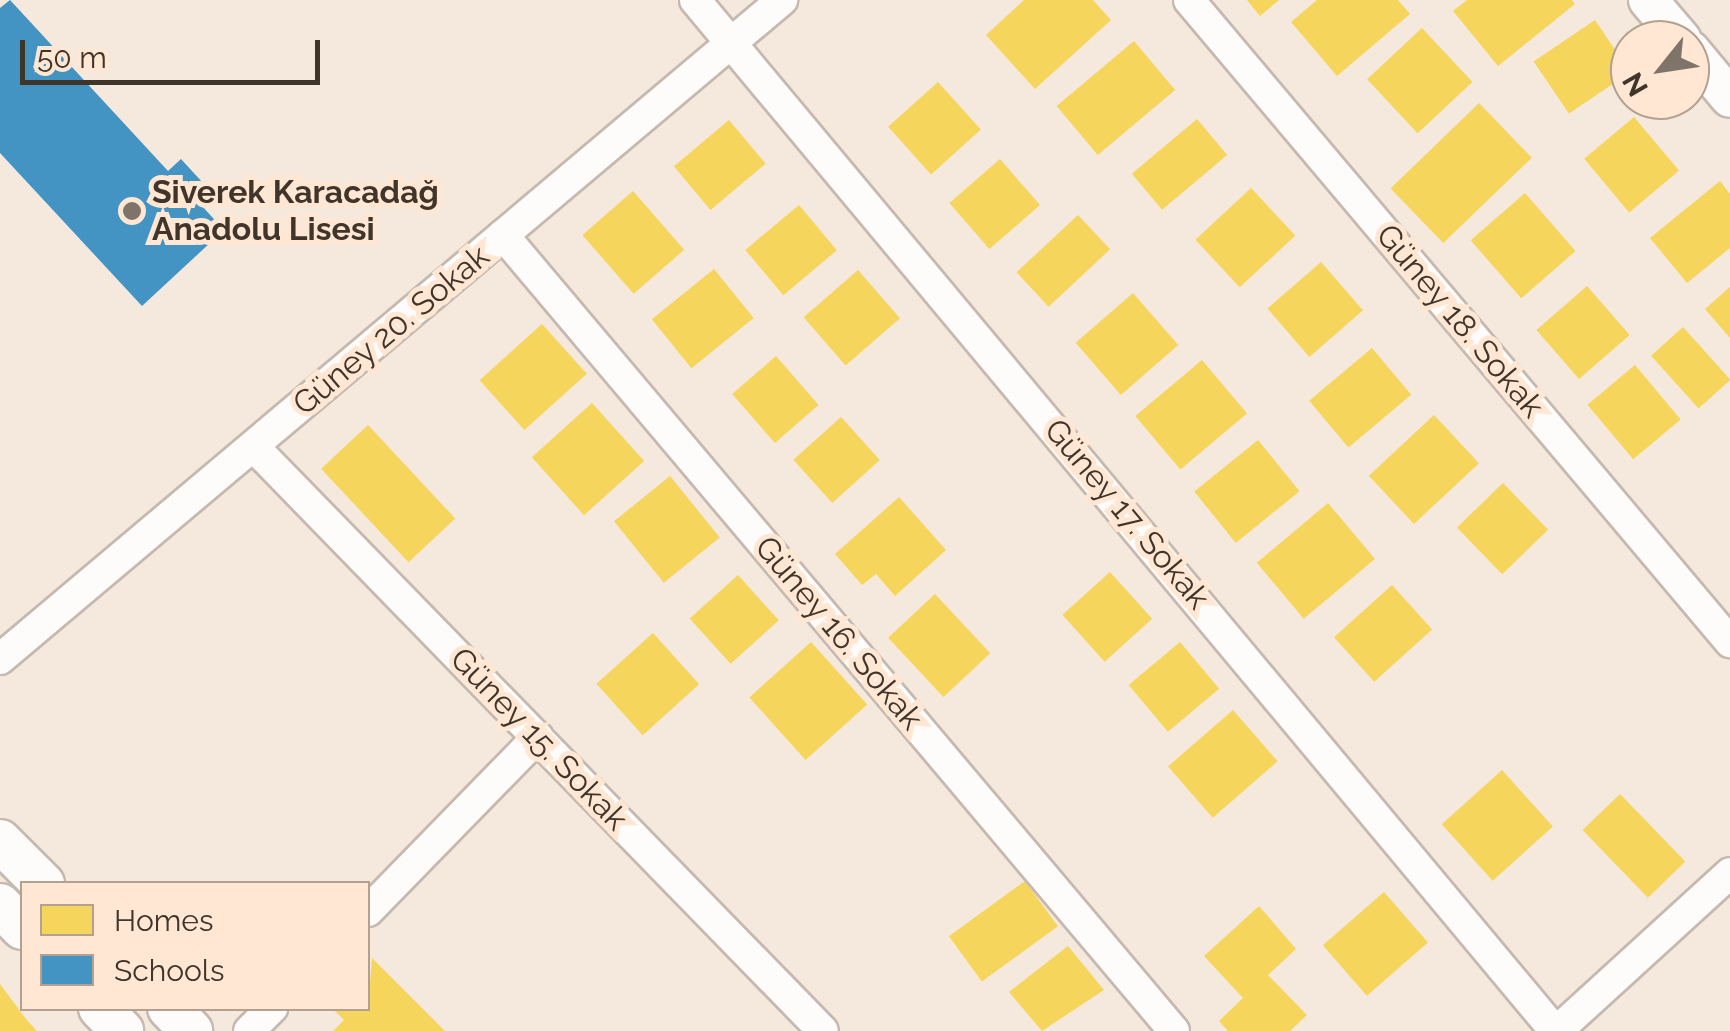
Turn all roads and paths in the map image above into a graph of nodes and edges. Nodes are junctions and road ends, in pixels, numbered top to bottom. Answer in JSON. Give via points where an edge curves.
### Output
{"nodes":[{"id":1,"x":695,"y":0,"type":"edge"},
{"id":2,"x":782,"y":0,"type":"edge"},
{"id":3,"x":1189,"y":0,"type":"edge"},
{"id":4,"x":1648,"y":0,"type":"edge"},
{"id":5,"x":1665,"y":20,"type":"edge"},
{"id":6,"x":735,"y":42,"type":"junction"},
{"id":7,"x":1710,"y":74,"type":"edge"},
{"id":8,"x":1730,"y":98,"type":"edge"},
{"id":9,"x":503,"y":235,"type":"junction"},
{"id":10,"x":254,"y":447,"type":"junction"},
{"id":11,"x":1730,"y":642,"type":"edge"},
{"id":12,"x":0,"y":659,"type":"edge"},
{"id":13,"x":538,"y":738,"type":"junction"},
{"id":14,"x":0,"y":841,"type":"edge"},
{"id":15,"x":1730,"y":874,"type":"edge"},
{"id":16,"x":39,"y":881,"type":"edge"},
{"id":17,"x":0,"y":905,"type":"edge"},
{"id":18,"x":370,"y":909,"type":"edge"},
{"id":19,"x":20,"y":926,"type":"edge"},
{"id":20,"x":103,"y":1011,"type":"edge"},
{"id":21,"x":171,"y":1011,"type":"edge"},
{"id":22,"x":269,"y":1011,"type":"edge"},
{"id":23,"x":122,"y":1031,"type":"edge"},
{"id":24,"x":191,"y":1031,"type":"edge"},
{"id":25,"x":250,"y":1031,"type":"edge"},
{"id":26,"x":824,"y":1031,"type":"edge"},
{"id":27,"x":1174,"y":1031,"type":"edge"},
{"id":28,"x":1556,"y":1031,"type":"edge"}],
"edges":[{"from":1,"to":6,"type":"street","name":"Güney 17. Sokak"},
{"from":2,"to":6,"type":"street","name":"Güney 20. Sokak"},
{"from":3,"to":11,"type":"street","name":"Güney 18. Sokak"},
{"from":4,"to":5,"type":"street"},
{"from":6,"to":9,"type":"street","name":"Güney 20. Sokak"},
{"from":6,"to":28,"type":"street","name":"Güney 17. Sokak"},
{"from":7,"to":8,"type":"street"},
{"from":9,"to":10,"type":"street","name":"Güney 20. Sokak"},
{"from":9,"to":27,"type":"street","name":"Güney 16. Sokak"},
{"from":10,"to":12,"type":"street","name":"Güney 20. Sokak"},
{"from":10,"to":13,"type":"street","name":"Güney 15. Sokak"},
{"from":13,"to":18,"type":"street"},
{"from":13,"to":26,"type":"street","name":"Güney 15. Sokak"},
{"from":14,"to":16,"type":"main road"},
{"from":15,"to":28,"type":"street"},
{"from":17,"to":19,"type":"main road"},
{"from":20,"to":23,"type":"main road"},
{"from":21,"to":24,"type":"main road"},
{"from":22,"to":25,"type":"street"}]}
